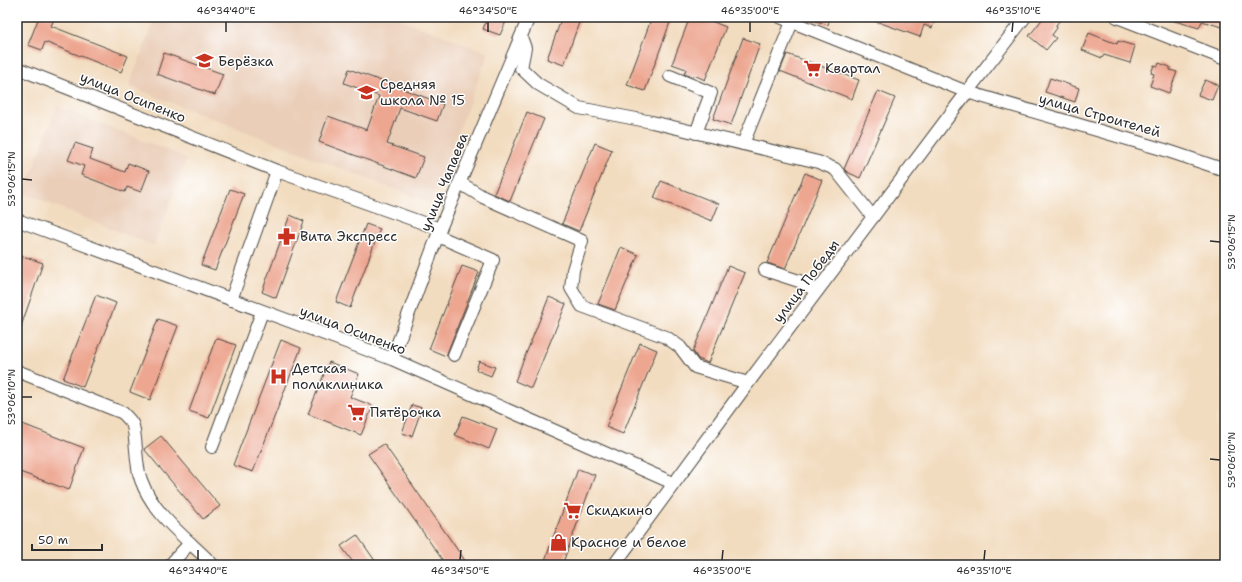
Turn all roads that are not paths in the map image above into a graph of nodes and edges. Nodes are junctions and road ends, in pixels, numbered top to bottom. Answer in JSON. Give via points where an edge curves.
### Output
{"nodes":[{"id":1,"x":529,"y":17,"type":"edge"},
{"id":2,"x":780,"y":17,"type":"edge"},
{"id":3,"x":1024,"y":17,"type":"edge"},
{"id":4,"x":1117,"y":17,"type":"edge"},
{"id":5,"x":793,"y":19,"type":"edge"},
{"id":6,"x":521,"y":37,"type":"junction"},
{"id":7,"x":1225,"y":60,"type":"edge"},
{"id":8,"x":17,"y":68,"type":"edge"},
{"id":9,"x":670,"y":76,"type":"dead end"},
{"id":10,"x":966,"y":92,"type":"junction"},
{"id":11,"x":696,"y":133,"type":"junction"},
{"id":12,"x":743,"y":144,"type":"junction"},
{"id":13,"x":1225,"y":170,"type":"edge"},
{"id":14,"x":277,"y":171,"type":"junction"},
{"id":15,"x":460,"y":183,"type":"junction"},
{"id":16,"x":873,"y":217,"type":"junction"},
{"id":17,"x":17,"y":220,"type":"edge"},
{"id":18,"x":439,"y":233,"type":"junction"},
{"id":19,"x":765,"y":270,"type":"dead end"},
{"id":20,"x":817,"y":291,"type":"junction"},
{"id":21,"x":231,"y":300,"type":"junction"},
{"id":22,"x":262,"y":312,"type":"junction"},
{"id":23,"x":454,"y":355,"type":"dead end"},
{"id":24,"x":392,"y":359,"type":"junction"},
{"id":25,"x":17,"y":371,"type":"edge"},
{"id":26,"x":748,"y":383,"type":"junction"},
{"id":27,"x":212,"y":447,"type":"dead end"},
{"id":28,"x":673,"y":483,"type":"junction"},
{"id":29,"x":190,"y":543,"type":"junction"},
{"id":30,"x":170,"y":565,"type":"edge"},
{"id":31,"x":212,"y":565,"type":"edge"},
{"id":32,"x":614,"y":565,"type":"edge"}],
"edges":[{"from":1,"to":6,"type":"street","name":"улица Чапаева"},
{"from":2,"to":5,"type":"street","name":"улица Строителей"},
{"from":3,"to":10,"type":"street","name":"улица Победы"},
{"from":4,"to":7,"type":"street"},
{"from":5,"to":10,"type":"street","name":"улица Строителей"},
{"from":5,"to":12,"type":"street"},
{"from":6,"to":11,"type":"street","via":[[525,48],[521,68],[538,84],[580,108]]},
{"from":6,"to":15,"type":"street","name":"улица Чапаева"},
{"from":8,"to":14,"type":"street","name":"улица Осипенко"},
{"from":9,"to":11,"type":"street","via":[[711,93]]},
{"from":10,"to":13,"type":"street","name":"улица Строителей"},
{"from":10,"to":16,"type":"street","name":"улица Победы"},
{"from":11,"to":12,"type":"street"},
{"from":12,"to":16,"type":"street","via":[[818,162],[835,169]]},
{"from":14,"to":18,"type":"street","name":"улица Осипенко"},
{"from":14,"to":21,"type":"street"},
{"from":15,"to":18,"type":"street","name":"улица Чапаева"},
{"from":15,"to":26,"type":"street","via":[[483,197],[582,241],[573,270],[571,288],[582,306],[666,337],[680,347],[695,366]]},
{"from":16,"to":20,"type":"street","name":"улица Победы"},
{"from":17,"to":21,"type":"street","name":"улица Осипенко"},
{"from":18,"to":23,"type":"street","name":"улица Осипенко","via":[[493,260]]},
{"from":18,"to":24,"type":"street","name":"улица Чапаева"},
{"from":19,"to":20,"type":"street","via":[[799,281]]},
{"from":20,"to":26,"type":"street","name":"улица Победы"},
{"from":21,"to":22,"type":"street","name":"улица Осипенко"},
{"from":22,"to":24,"type":"street","name":"улица Осипенко"},
{"from":22,"to":27,"type":"street"},
{"from":24,"to":28,"type":"street","name":"улица Осипенко"},
{"from":25,"to":29,"type":"street","via":[[124,413],[132,424],[144,486],[153,503]]},
{"from":26,"to":28,"type":"street","name":"улица Победы"},
{"from":28,"to":32,"type":"street","name":"улица Победы"},
{"from":29,"to":30,"type":"street"},
{"from":29,"to":31,"type":"street"}]}
